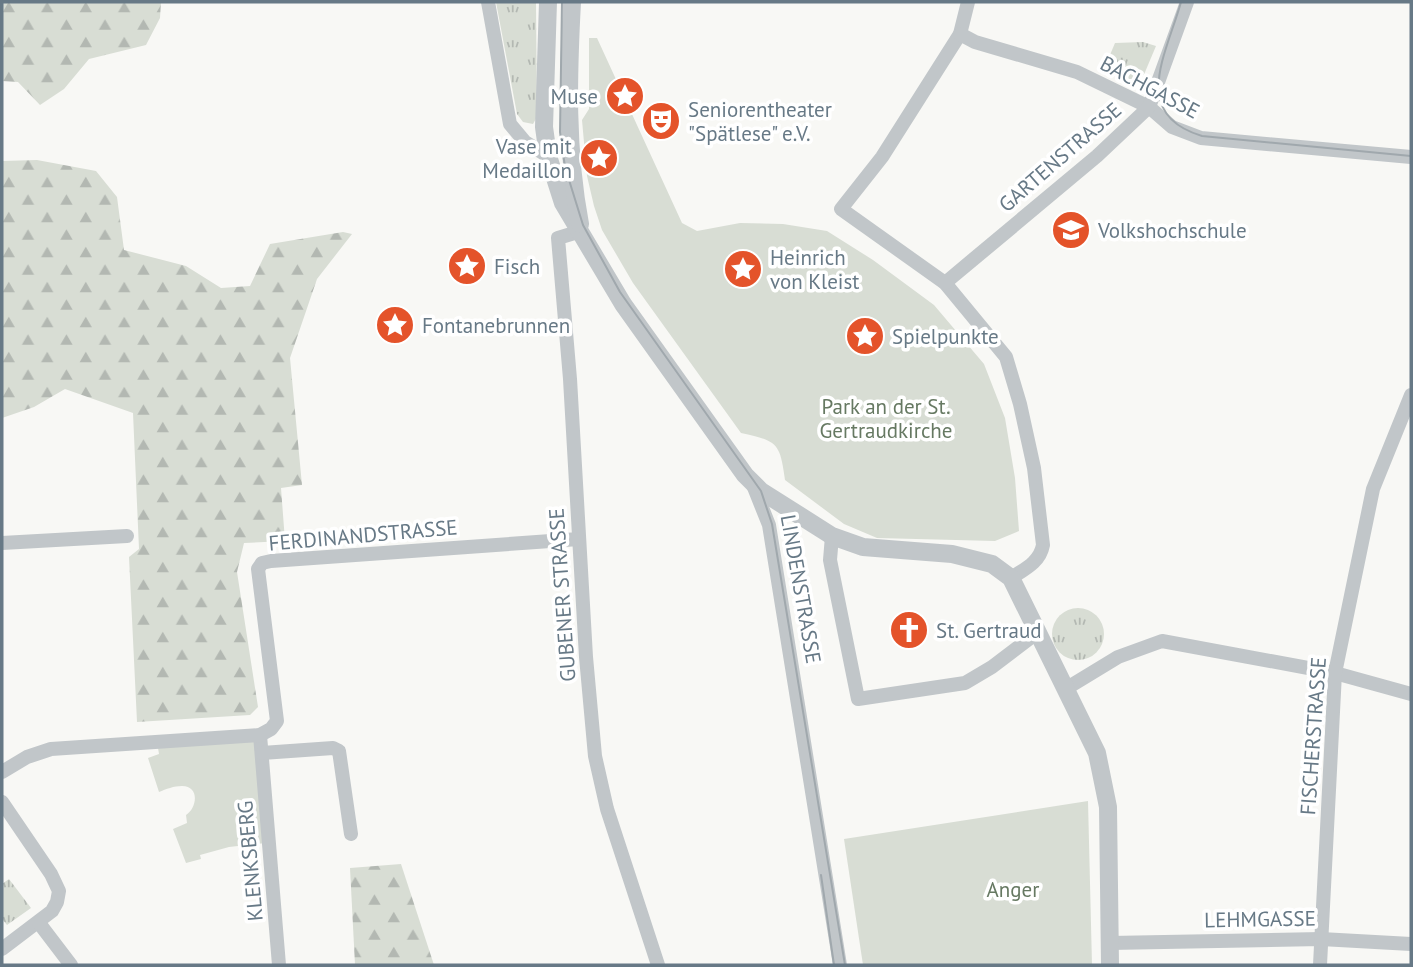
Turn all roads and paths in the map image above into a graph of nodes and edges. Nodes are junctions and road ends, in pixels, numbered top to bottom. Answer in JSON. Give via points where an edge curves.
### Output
{"nodes":[{"id":1,"x":488,"y":2,"type":"edge"},
{"id":2,"x":548,"y":2,"type":"edge"},
{"id":3,"x":572,"y":2,"type":"edge"},
{"id":4,"x":968,"y":2,"type":"edge"},
{"id":5,"x":1187,"y":2,"type":"edge"},
{"id":6,"x":960,"y":34,"type":"junction"},
{"id":7,"x":1149,"y":107,"type":"junction"},
{"id":8,"x":548,"y":156,"type":"junction"},
{"id":9,"x":1411,"y":157,"type":"edge"},
{"id":10,"x":581,"y":231,"type":"junction"},
{"id":11,"x":945,"y":284,"type":"junction"},
{"id":12,"x":1411,"y":395,"type":"edge"},
{"id":13,"x":750,"y":481,"type":"junction"},
{"id":14,"x":127,"y":536,"type":"dead end"},
{"id":15,"x":832,"y":536,"type":"junction"},
{"id":16,"x":579,"y":539,"type":"junction"},
{"id":17,"x":2,"y":543,"type":"edge"},
{"id":18,"x":1011,"y":578,"type":"junction"},
{"id":19,"x":1038,"y":632,"type":"junction"},
{"id":20,"x":1335,"y":673,"type":"junction"},
{"id":21,"x":1067,"y":688,"type":"junction"},
{"id":22,"x":1411,"y":694,"type":"edge"},
{"id":23,"x":260,"y":735,"type":"junction"},
{"id":24,"x":262,"y":753,"type":"junction"},
{"id":25,"x":2,"y":772,"type":"edge"},
{"id":26,"x":2,"y":802,"type":"edge"},
{"id":27,"x":351,"y":834,"type":"dead end"},
{"id":28,"x":39,"y":923,"type":"junction"},
{"id":29,"x":1321,"y":939,"type":"junction"},
{"id":30,"x":1110,"y":943,"type":"junction"},
{"id":31,"x":1411,"y":944,"type":"edge"},
{"id":32,"x":2,"y":949,"type":"edge"},
{"id":33,"x":71,"y":965,"type":"edge"},
{"id":34,"x":279,"y":965,"type":"edge"},
{"id":35,"x":658,"y":965,"type":"edge"},
{"id":36,"x":840,"y":965,"type":"edge"},
{"id":37,"x":1110,"y":965,"type":"edge"},
{"id":38,"x":1320,"y":965,"type":"edge"}],
"edges":[{"from":1,"to":8,"type":"street","via":[[510,124],[525,142]]},
{"from":2,"to":8,"type":"street","name":"LINDENSTRASSE","via":[[544,127]]},
{"from":3,"to":10,"type":"street","name":"LINDENSTRASSE","via":[[568,121]]},
{"from":4,"to":6,"type":"street"},
{"from":5,"to":7,"type":"street","name":"GARTENSTRASSE"},
{"from":6,"to":7,"type":"street","name":"BACHGASSE","via":[[1077,72]]},
{"from":6,"to":11,"type":"street","via":[[882,157],[841,209]]},
{"from":7,"to":9,"type":"street","name":"BACHGASSE","via":[[1172,127],[1201,138]]},
{"from":7,"to":11,"type":"street","name":"GARTENSTRASSE"},
{"from":8,"to":10,"type":"street","name":"LINDENSTRASSE","via":[[563,203]]},
{"from":10,"to":13,"type":"street","name":"LINDENSTRASSE","via":[[623,304]]},
{"from":10,"to":16,"type":"street","name":"GUBENER STRASSE","via":[[558,238]]},
{"from":11,"to":18,"type":"street","via":[[1006,357],[1020,404],[1034,468],[1043,545],[1033,564]]},
{"from":12,"to":20,"type":"street","name":"FISCHERSTRASSE","via":[[1373,489]]},
{"from":13,"to":15,"type":"street"},
{"from":13,"to":36,"type":"street","name":"LINDENSTRASSE","via":[[769,525]]},
{"from":14,"to":17,"type":"street"},
{"from":15,"to":18,"type":"street","via":[[863,547],[952,554],[992,564]]},
{"from":15,"to":19,"type":"street","via":[[830,560],[858,699],[965,683]]},
{"from":16,"to":23,"type":"street","name":"FERDINANDSTRASSE","via":[[262,563],[258,569],[277,721]]},
{"from":16,"to":35,"type":"street","name":"GUBENER STRASSE","via":[[595,756],[607,809]]},
{"from":18,"to":19,"type":"street"},
{"from":19,"to":21,"type":"street"},
{"from":20,"to":21,"type":"street","via":[[1162,641],[1118,657]]},
{"from":20,"to":22,"type":"street"},
{"from":20,"to":29,"type":"street","name":"FISCHERSTRASSE"},
{"from":21,"to":30,"type":"street","via":[[1097,753],[1106,794]]},
{"from":23,"to":24,"type":"street","name":"KLENKSBERG"},
{"from":23,"to":25,"type":"street","via":[[51,748]]},
{"from":24,"to":27,"type":"street","via":[[339,751]]},
{"from":24,"to":34,"type":"street","name":"KLENKSBERG"},
{"from":26,"to":28,"type":"street","via":[[59,891],[52,911]]},
{"from":28,"to":32,"type":"street"},
{"from":28,"to":33,"type":"street"},
{"from":29,"to":30,"type":"street","name":"LEHMGASSE"},
{"from":29,"to":31,"type":"street","name":"LEHMGASSE"},
{"from":29,"to":38,"type":"street","name":"FISCHERSTRASSE"},
{"from":30,"to":37,"type":"street"}]}
